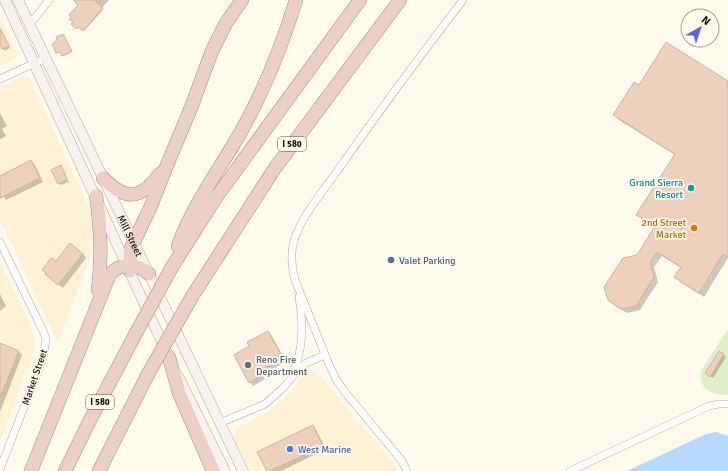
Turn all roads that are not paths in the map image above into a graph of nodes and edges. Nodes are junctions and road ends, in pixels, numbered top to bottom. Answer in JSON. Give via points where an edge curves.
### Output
{"nodes":[{"id":1,"x":5,"y":0,"type":"edge"},
{"id":2,"x":18,"y":0,"type":"edge"},
{"id":3,"x":49,"y":0,"type":"edge"},
{"id":4,"x":242,"y":0,"type":"edge"},
{"id":5,"x":296,"y":0,"type":"edge"},
{"id":6,"x":360,"y":0,"type":"edge"},
{"id":7,"x":400,"y":0,"type":"edge"},
{"id":8,"x":463,"y":0,"type":"edge"},
{"id":9,"x":30,"y":24,"type":"junction"},
{"id":10,"x":46,"y":58,"type":"junction"},
{"id":11,"x":35,"y":63,"type":"junction"},
{"id":12,"x":0,"y":79,"type":"edge"},
{"id":13,"x":167,"y":165,"type":"junction"},
{"id":14,"x":103,"y":178,"type":"junction"},
{"id":15,"x":96,"y":196,"type":"junction"},
{"id":16,"x":0,"y":242,"type":"edge"},
{"id":17,"x":134,"y":242,"type":"junction"},
{"id":18,"x":173,"y":266,"type":"junction"},
{"id":19,"x":129,"y":267,"type":"junction"},
{"id":20,"x":149,"y":274,"type":"junction"},
{"id":21,"x":295,"y":280,"type":"junction"},
{"id":22,"x":91,"y":321,"type":"junction"},
{"id":23,"x":325,"y":355,"type":"junction"},
{"id":24,"x":169,"y":357,"type":"junction"},
{"id":25,"x":287,"y":384,"type":"junction"},
{"id":26,"x":728,"y":404,"type":"edge"},
{"id":27,"x":128,"y":412,"type":"junction"},
{"id":28,"x":220,"y":423,"type":"junction"},
{"id":29,"x":0,"y":469,"type":"edge"},
{"id":30,"x":31,"y":471,"type":"edge"},
{"id":31,"x":65,"y":471,"type":"edge"},
{"id":32,"x":99,"y":471,"type":"edge"},
{"id":33,"x":110,"y":471,"type":"edge"},
{"id":34,"x":213,"y":471,"type":"edge"},
{"id":35,"x":225,"y":471,"type":"edge"},
{"id":36,"x":243,"y":471,"type":"edge"},
{"id":37,"x":407,"y":471,"type":"edge"},
{"id":38,"x":570,"y":471,"type":"edge"}],
"edges":[{"from":1,"to":11,"type":"main road","name":"Mill Street"},
{"from":2,"to":9,"type":"main road","name":"Mill Street"},
{"from":3,"to":9,"type":"street"},
{"from":4,"to":13,"type":"highway","via":[[212,50],[192,108]]},
{"from":5,"to":18,"type":"highway","via":[[267,81],[232,148],[191,215]]},
{"from":6,"to":18,"type":"highway","number":"I 580","via":[[215,199]]},
{"from":7,"to":27,"type":"highway","number":"I 580","bridge":true,"via":[[279,162],[242,218],[193,295]]},
{"from":8,"to":21,"type":"street","via":[[303,220],[296,234],[292,252]]},
{"from":9,"to":10,"type":"main road","name":"Mill Street"},
{"from":10,"to":11,"type":"street"},
{"from":10,"to":14,"type":"main road","name":"Mill Street"},
{"from":11,"to":12,"type":"street"},
{"from":11,"to":15,"type":"main road","name":"Mill Street"},
{"from":13,"to":14,"type":"highway","via":[[150,186],[138,194],[121,193]]},
{"from":13,"to":17,"type":"highway"},
{"from":14,"to":17,"type":"main road","name":"Mill Street"},
{"from":15,"to":19,"type":"main road","name":"Mill Street"},
{"from":15,"to":22,"type":"highway","via":[[101,259],[98,295]]},
{"from":16,"to":29,"type":"street","name":"Market Street","via":[[46,340],[43,358]]},
{"from":17,"to":19,"type":"highway"},
{"from":17,"to":20,"type":"main road","name":"Mill Street"},
{"from":18,"to":31,"type":"highway","number":"I 580","bridge":true},
{"from":19,"to":20,"type":"highway","via":[[140,268]]},
{"from":19,"to":22,"type":"highway","via":[[117,269],[109,276]]},
{"from":19,"to":24,"type":"main road","name":"Mill Street"},
{"from":20,"to":28,"type":"main road","name":"Mill Street"},
{"from":21,"to":23,"type":"street"},
{"from":21,"to":25,"type":"street","via":[[301,315],[301,342],[297,361]]},
{"from":22,"to":30,"type":"highway"},
{"from":23,"to":25,"type":"street","via":[[306,363]]},
{"from":23,"to":37,"type":"street","via":[[340,385],[398,456]]},
{"from":24,"to":34,"type":"highway","via":[[179,393]]},
{"from":24,"to":35,"type":"main road","name":"Mill Street"},
{"from":25,"to":28,"type":"street","via":[[265,404]]},
{"from":26,"to":38,"type":"street","via":[[709,406]]},
{"from":27,"to":32,"type":"highway","number":"I 580"},
{"from":27,"to":33,"type":"highway"},
{"from":28,"to":36,"type":"main road","name":"Mill Street"}]}
